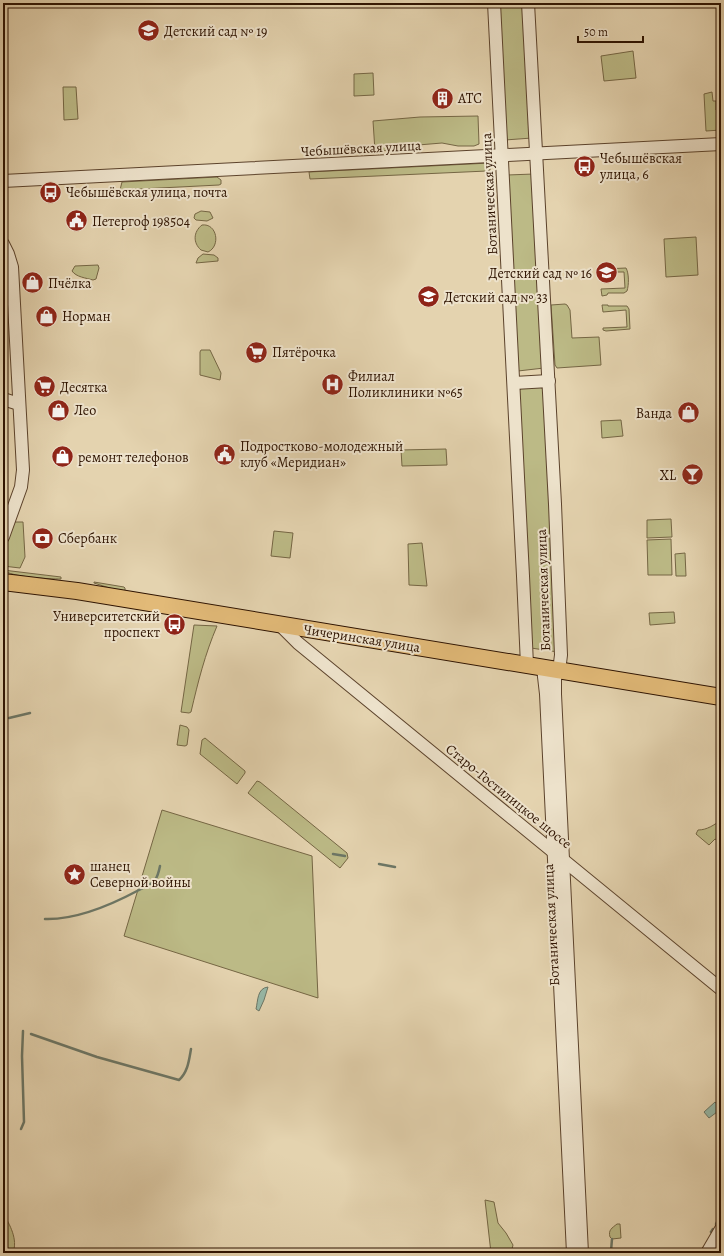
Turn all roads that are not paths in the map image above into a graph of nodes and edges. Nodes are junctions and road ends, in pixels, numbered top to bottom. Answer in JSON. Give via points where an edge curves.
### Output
{"nodes":[{"id":1,"x":494,"y":3,"type":"edge"},
{"id":2,"x":528,"y":3,"type":"edge"},
{"id":3,"x":721,"y":144,"type":"edge"},
{"id":4,"x":536,"y":154,"type":"junction"},
{"id":5,"x":502,"y":155,"type":"junction"},
{"id":6,"x":3,"y":181,"type":"edge"},
{"id":7,"x":3,"y":244,"type":"edge"},
{"id":8,"x":549,"y":381,"type":"junction"},
{"id":9,"x":514,"y":383,"type":"junction"},
{"id":10,"x":3,"y":399,"type":"edge"},
{"id":11,"x":19,"y":404,"type":"junction"},
{"id":12,"x":3,"y":537,"type":"edge"},
{"id":13,"x":3,"y":582,"type":"edge"},
{"id":14,"x":280,"y":625,"type":"junction"},
{"id":15,"x":527,"y":665,"type":"junction"},
{"id":16,"x":550,"y":669,"type":"junction"},
{"id":17,"x":721,"y":697,"type":"edge"},
{"id":18,"x":558,"y":856,"type":"junction"},
{"id":19,"x":721,"y":989,"type":"edge"},
{"id":20,"x":721,"y":1229,"type":"edge"},
{"id":21,"x":573,"y":1253,"type":"edge"},
{"id":22,"x":582,"y":1253,"type":"edge"},
{"id":23,"x":707,"y":1253,"type":"edge"}],
"edges":[{"from":1,"to":5,"type":"street","name":"Ботаническая улица"},
{"from":2,"to":4,"type":"street","name":"Ботаническая улица"},
{"from":3,"to":4,"type":"street","name":"Чебышёвская улица"},
{"from":4,"to":5,"type":"street","name":"Чебышёвская улица"},
{"from":4,"to":8,"type":"street","name":"Ботаническая улица"},
{"from":5,"to":6,"type":"street","name":"Чебышёвская улица"},
{"from":5,"to":9,"type":"street","name":"Ботаническая улица"},
{"from":7,"to":11,"type":"street","via":[[12,267]]},
{"from":8,"to":9,"type":"street"},
{"from":8,"to":16,"type":"street","name":"Ботаническая улица","via":[[561,655],[560,663]]},
{"from":9,"to":15,"type":"street","name":"Ботаническая улица"},
{"from":10,"to":11,"type":"street"},
{"from":11,"to":12,"type":"street","via":[[22,479]]},
{"from":13,"to":14,"type":"main road","name":"Чичеринская улица"},
{"from":14,"to":15,"type":"main road","name":"Чичеринская улица"},
{"from":14,"to":18,"type":"street","name":"Старо-Гостилицкое шоссе","via":[[298,643]]},
{"from":15,"to":16,"type":"main road","name":"Чичеринская улица"},
{"from":16,"to":17,"type":"main road","name":"Чичеринская улица"},
{"from":16,"to":18,"type":"street","name":"Ботаническая улица","via":[[555,679]]},
{"from":18,"to":19,"type":"street","name":"Старо-Гостилицкое шоссе"},
{"from":18,"to":21,"type":"street","name":"Ботаническая улица"},
{"from":18,"to":22,"type":"street","name":"Ботаническая улица"},
{"from":20,"to":23,"type":"street"}]}
